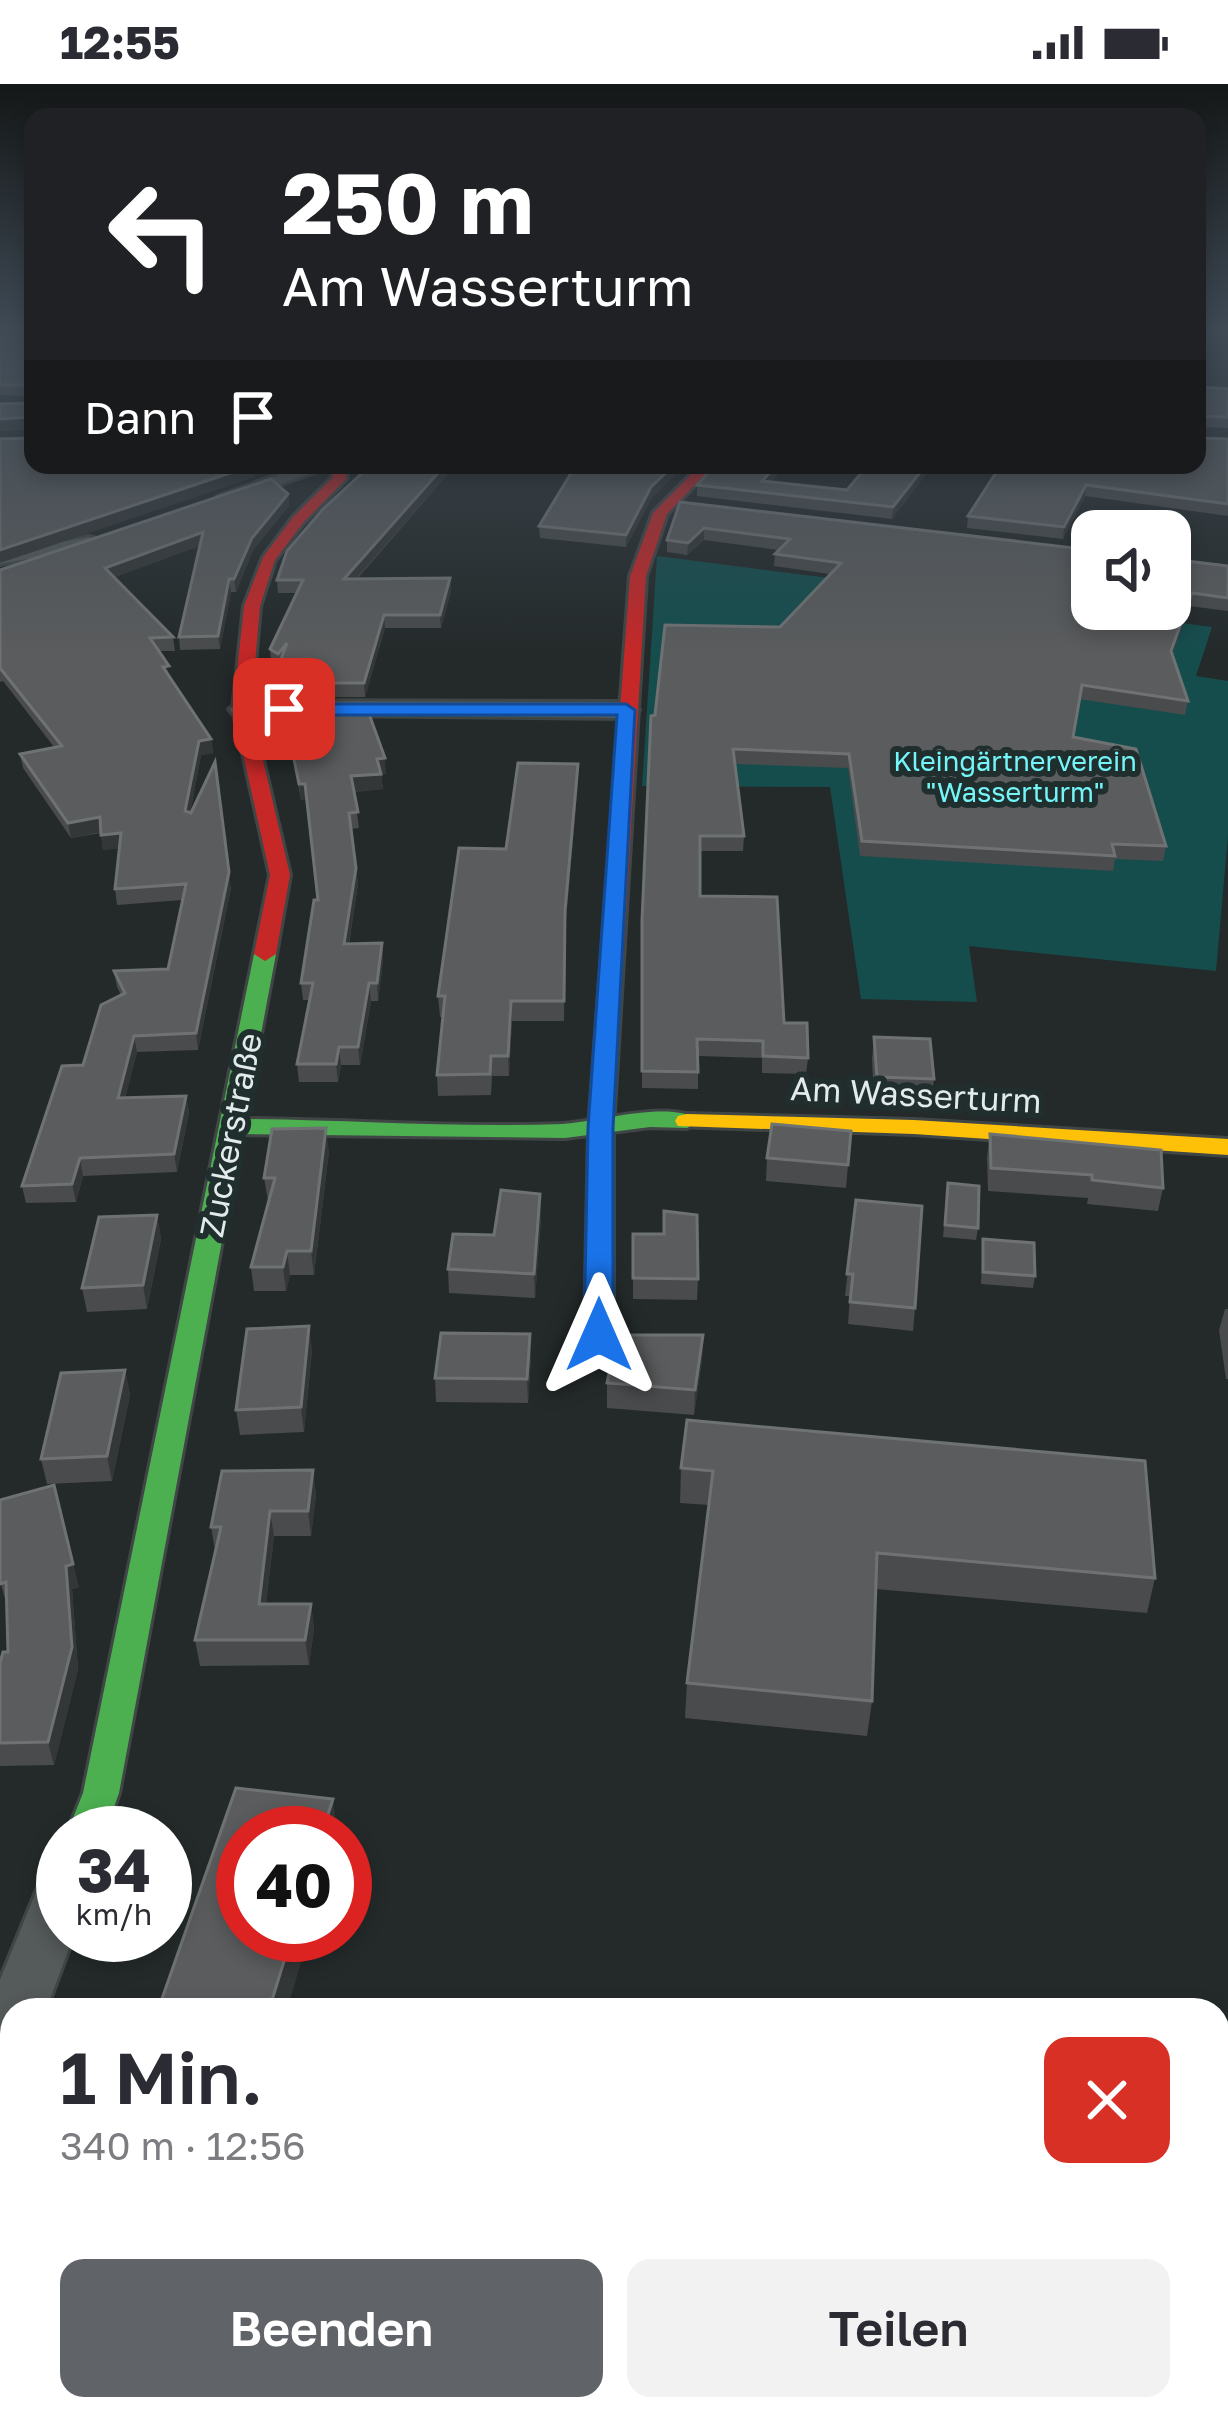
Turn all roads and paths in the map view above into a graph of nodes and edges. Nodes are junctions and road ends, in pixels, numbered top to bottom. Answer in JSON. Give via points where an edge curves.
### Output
{"nodes":[{"id":1,"x":297,"y":474,"type":"edge"},
{"id":2,"x":340,"y":474,"type":"edge"},
{"id":3,"x":700,"y":474,"type":"edge"},
{"id":4,"x":196,"y":508,"type":"edge"},
{"id":5,"x":0,"y":558,"type":"edge"},
{"id":6,"x":0,"y":572,"type":"edge"},
{"id":7,"x":242,"y":709,"type":"junction"},
{"id":8,"x":626,"y":710,"type":"junction"},
{"id":9,"x":232,"y":1126,"type":"junction"},
{"id":10,"x":601,"y":1128,"type":"junction"},
{"id":11,"x":1228,"y":1147,"type":"edge"},
{"id":12,"x":599,"y":1335,"type":"dead end"},
{"id":13,"x":96,"y":1806,"type":"edge"},
{"id":14,"x":36,"y":1961,"type":"edge"},
{"id":15,"x":22,"y":1998,"type":"edge"}],
"edges":[{"from":1,"to":4,"type":"street"},
{"from":2,"to":7,"type":"street","name":"Zuckerstraße","via":[[268,560],[252,606]]},
{"from":3,"to":8,"type":"street","via":[[650,525]]},
{"from":5,"to":6,"type":"street","via":[[100,540]]},
{"from":7,"to":8,"type":"street"},
{"from":7,"to":9,"type":"street","name":"Zuckerstraße","via":[[280,875]]},
{"from":8,"to":10,"type":"street"},
{"from":9,"to":10,"type":"street","name":"Am Wasserturm"},
{"from":9,"to":13,"type":"street","name":"Zuckerstraße"},
{"from":10,"to":11,"type":"street","name":"Am Wasserturm","via":[[650,1120],[914,1127]]},
{"from":10,"to":12,"type":"street"},
{"from":14,"to":15,"type":"street"}]}
